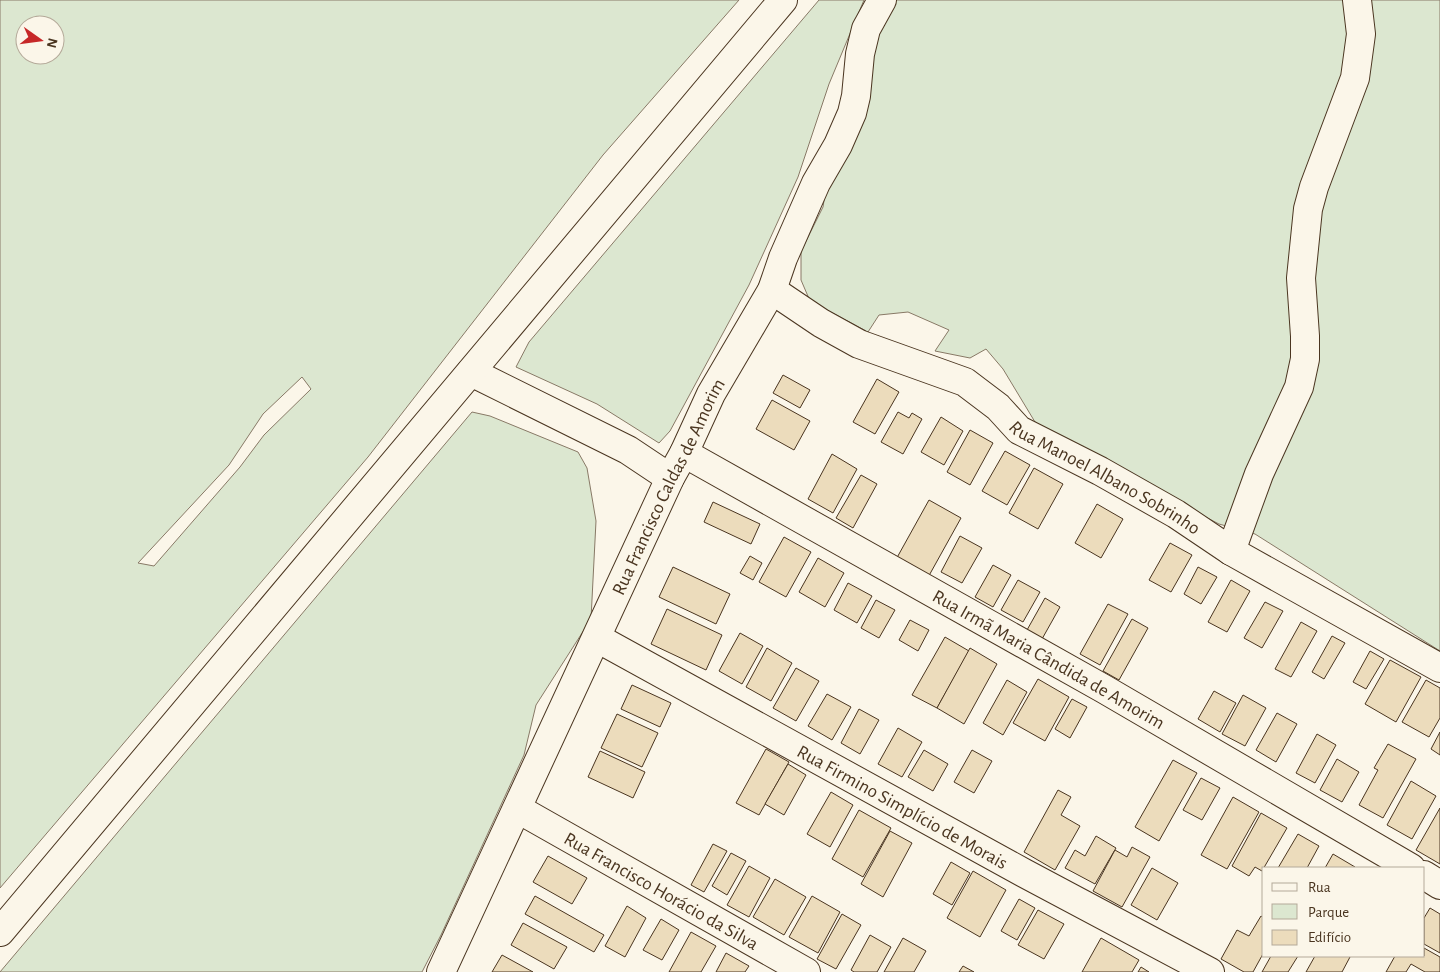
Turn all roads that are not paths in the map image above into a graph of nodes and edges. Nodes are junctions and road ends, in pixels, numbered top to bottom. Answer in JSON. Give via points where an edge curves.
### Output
{"nodes":[{"id":1,"x":783,"y":0,"type":"edge"},
{"id":2,"x":882,"y":0,"type":"edge"},
{"id":3,"x":1357,"y":0,"type":"edge"},
{"id":4,"x":772,"y":290,"type":"junction"},
{"id":5,"x":470,"y":372,"type":"junction"},
{"id":6,"x":684,"y":453,"type":"junction"},
{"id":7,"x":670,"y":478,"type":"junction"},
{"id":8,"x":1232,"y":551,"type":"junction"},
{"id":9,"x":597,"y":638,"type":"junction"},
{"id":10,"x":1440,"y":668,"type":"edge"},
{"id":11,"x":518,"y":809,"type":"junction"},
{"id":12,"x":1409,"y":867,"type":"edge"},
{"id":13,"x":1425,"y":877,"type":"edge"},
{"id":14,"x":1440,"y":885,"type":"edge"},
{"id":15,"x":0,"y":932,"type":"edge"},
{"id":16,"x":442,"y":972,"type":"edge"},
{"id":17,"x":806,"y":972,"type":"edge"},
{"id":18,"x":1210,"y":972,"type":"edge"}],
"edges":[{"from":1,"to":5,"type":"main road"},
{"from":2,"to":4,"type":"main road","name":"Rua Francisco Caldas de Amorim","via":[[866,29],[852,113],[812,191]]},
{"from":3,"to":8,"type":"main road","via":[[1361,34],[1355,78],[1308,209],[1301,278],[1305,359],[1299,387],[1259,474]]},
{"from":4,"to":6,"type":"main road","name":"Rua Francisco Caldas de Amorim","via":[[711,394]]},
{"from":4,"to":8,"type":"main road","name":"Rua Manoel Albano Sobrinho","via":[[820,323],[859,344],[965,382],[998,407],[1019,430],[1176,514]]},
{"from":5,"to":7,"type":"main road","via":[[621,446]]},
{"from":5,"to":15,"type":"main road"},
{"from":6,"to":7,"type":"main road","name":"Rua Francisco Caldas de Amorim"},
{"from":6,"to":12,"type":"main road","name":"Rua Irmã Maria Cândida de Amorim","via":[[1104,689]]},
{"from":7,"to":9,"type":"main road","name":"Rua Francisco Caldas de Amorim"},
{"from":8,"to":10,"type":"main road","name":"Rua Manoel Albano Sobrinho"},
{"from":9,"to":11,"type":"main road","name":"Rua Francisco Caldas de Amorim"},
{"from":9,"to":18,"type":"main road","name":"Rua Firmino Simplício de Morais","via":[[1015,869]]},
{"from":11,"to":16,"type":"main road","name":"Rua Francisco Caldas de Amorim"},
{"from":11,"to":17,"type":"main road","name":"Rua Francisco Horácio da Silva"},
{"from":13,"to":14,"type":"main road"}]}
